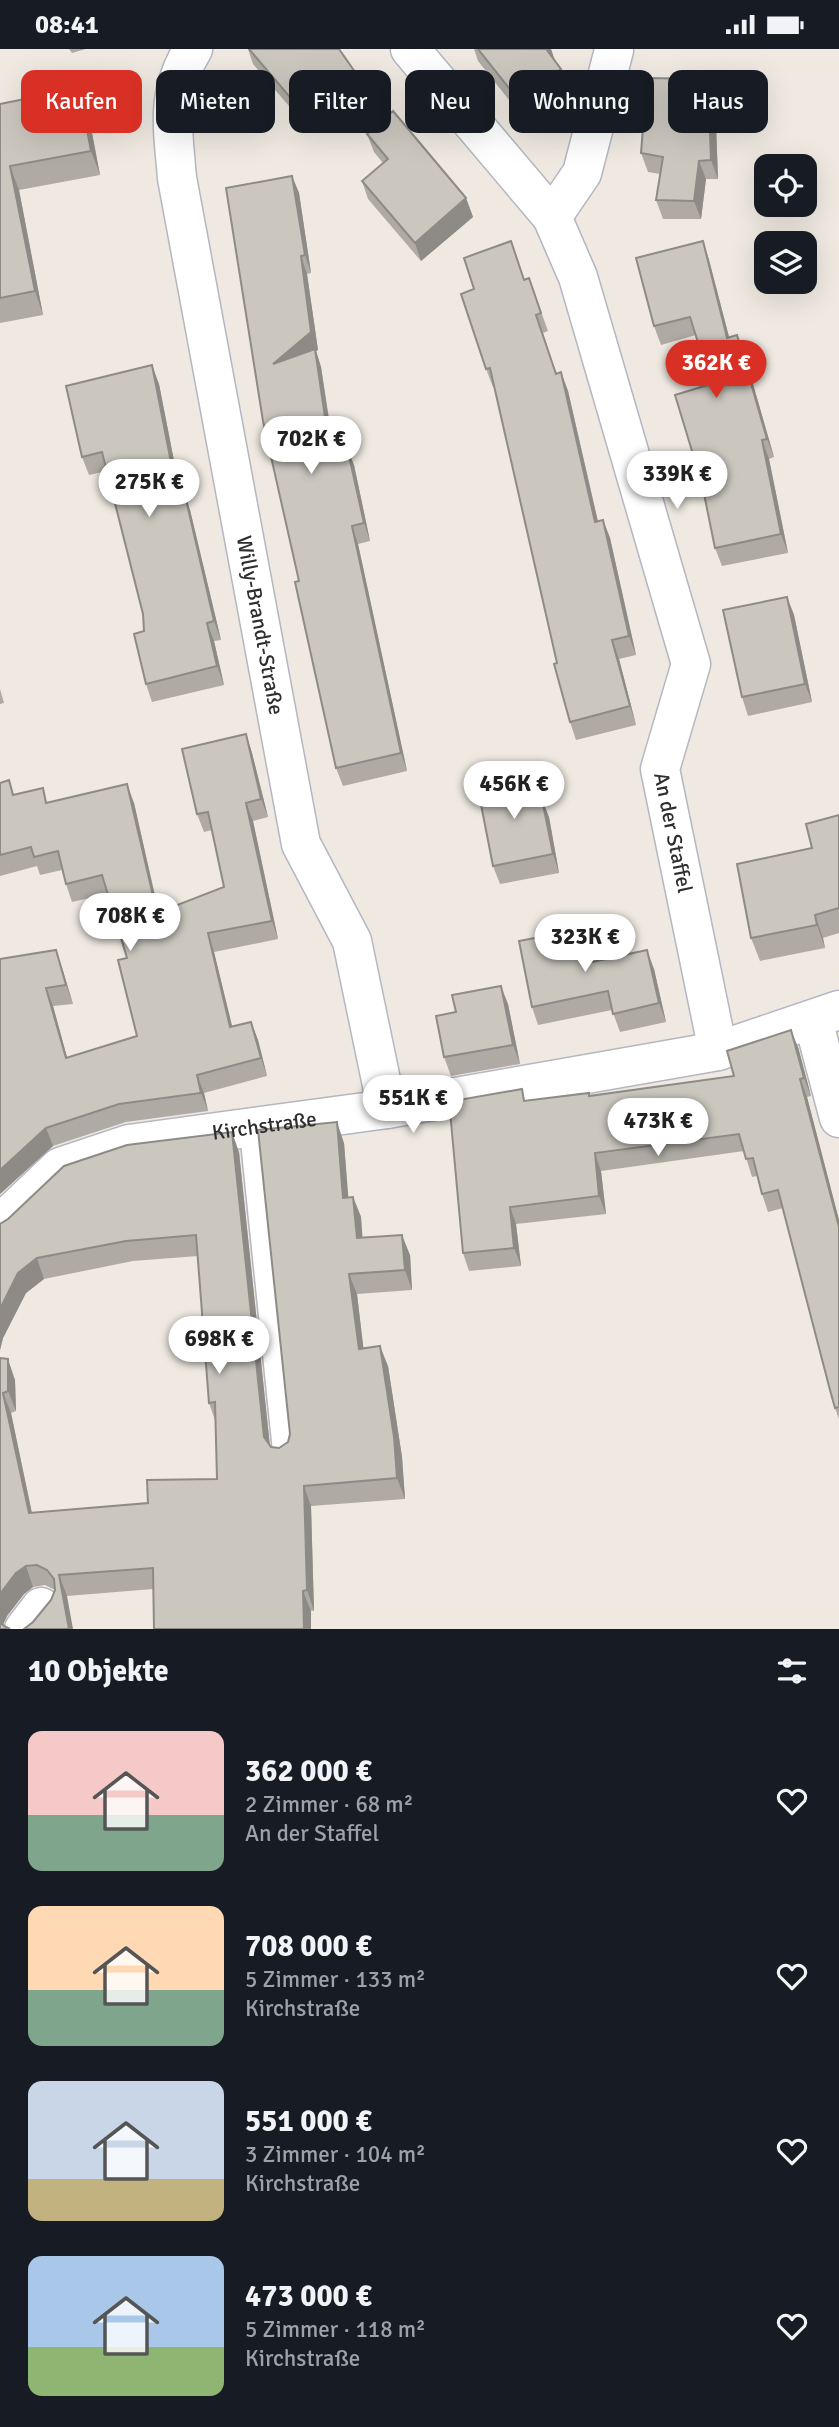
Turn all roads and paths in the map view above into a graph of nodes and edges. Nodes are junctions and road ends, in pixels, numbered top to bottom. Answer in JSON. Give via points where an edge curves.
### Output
{"nodes":[{"id":1,"x":193,"y":49,"type":"edge"},
{"id":2,"x":410,"y":49,"type":"edge"},
{"id":3,"x":614,"y":50,"type":"edge"},
{"id":4,"x":552,"y":217,"type":"junction"},
{"id":5,"x":826,"y":1015,"type":"edge"},
{"id":6,"x":718,"y":1051,"type":"junction"},
{"id":7,"x":387,"y":1109,"type":"junction"},
{"id":8,"x":839,"y":1118,"type":"edge"},
{"id":9,"x":250,"y":1127,"type":"junction"},
{"id":10,"x":0,"y":1224,"type":"edge"},
{"id":11,"x":284,"y":1456,"type":"edge"}],
"edges":[{"from":1,"to":7,"type":"street","name":"Willy-Brandt-Straße","via":[[181,70],[171,113],[177,178],[301,844],[352,941]]},
{"from":2,"to":4,"type":"street","name":"An der Staffel"},
{"from":3,"to":4,"type":"street","via":[[582,173]]},
{"from":4,"to":6,"type":"street","name":"An der Staffel","via":[[578,277],[691,664],[660,769]]},
{"from":5,"to":6,"type":"street","name":"Kirchstraße"},
{"from":5,"to":8,"type":"street"},
{"from":6,"to":7,"type":"street","name":"Kirchstraße"},
{"from":7,"to":9,"type":"street","name":"Kirchstraße"},
{"from":9,"to":10,"type":"street","name":"Kirchstraße","via":[[130,1144],[60,1167]]},
{"from":9,"to":11,"type":"lane"}]}
